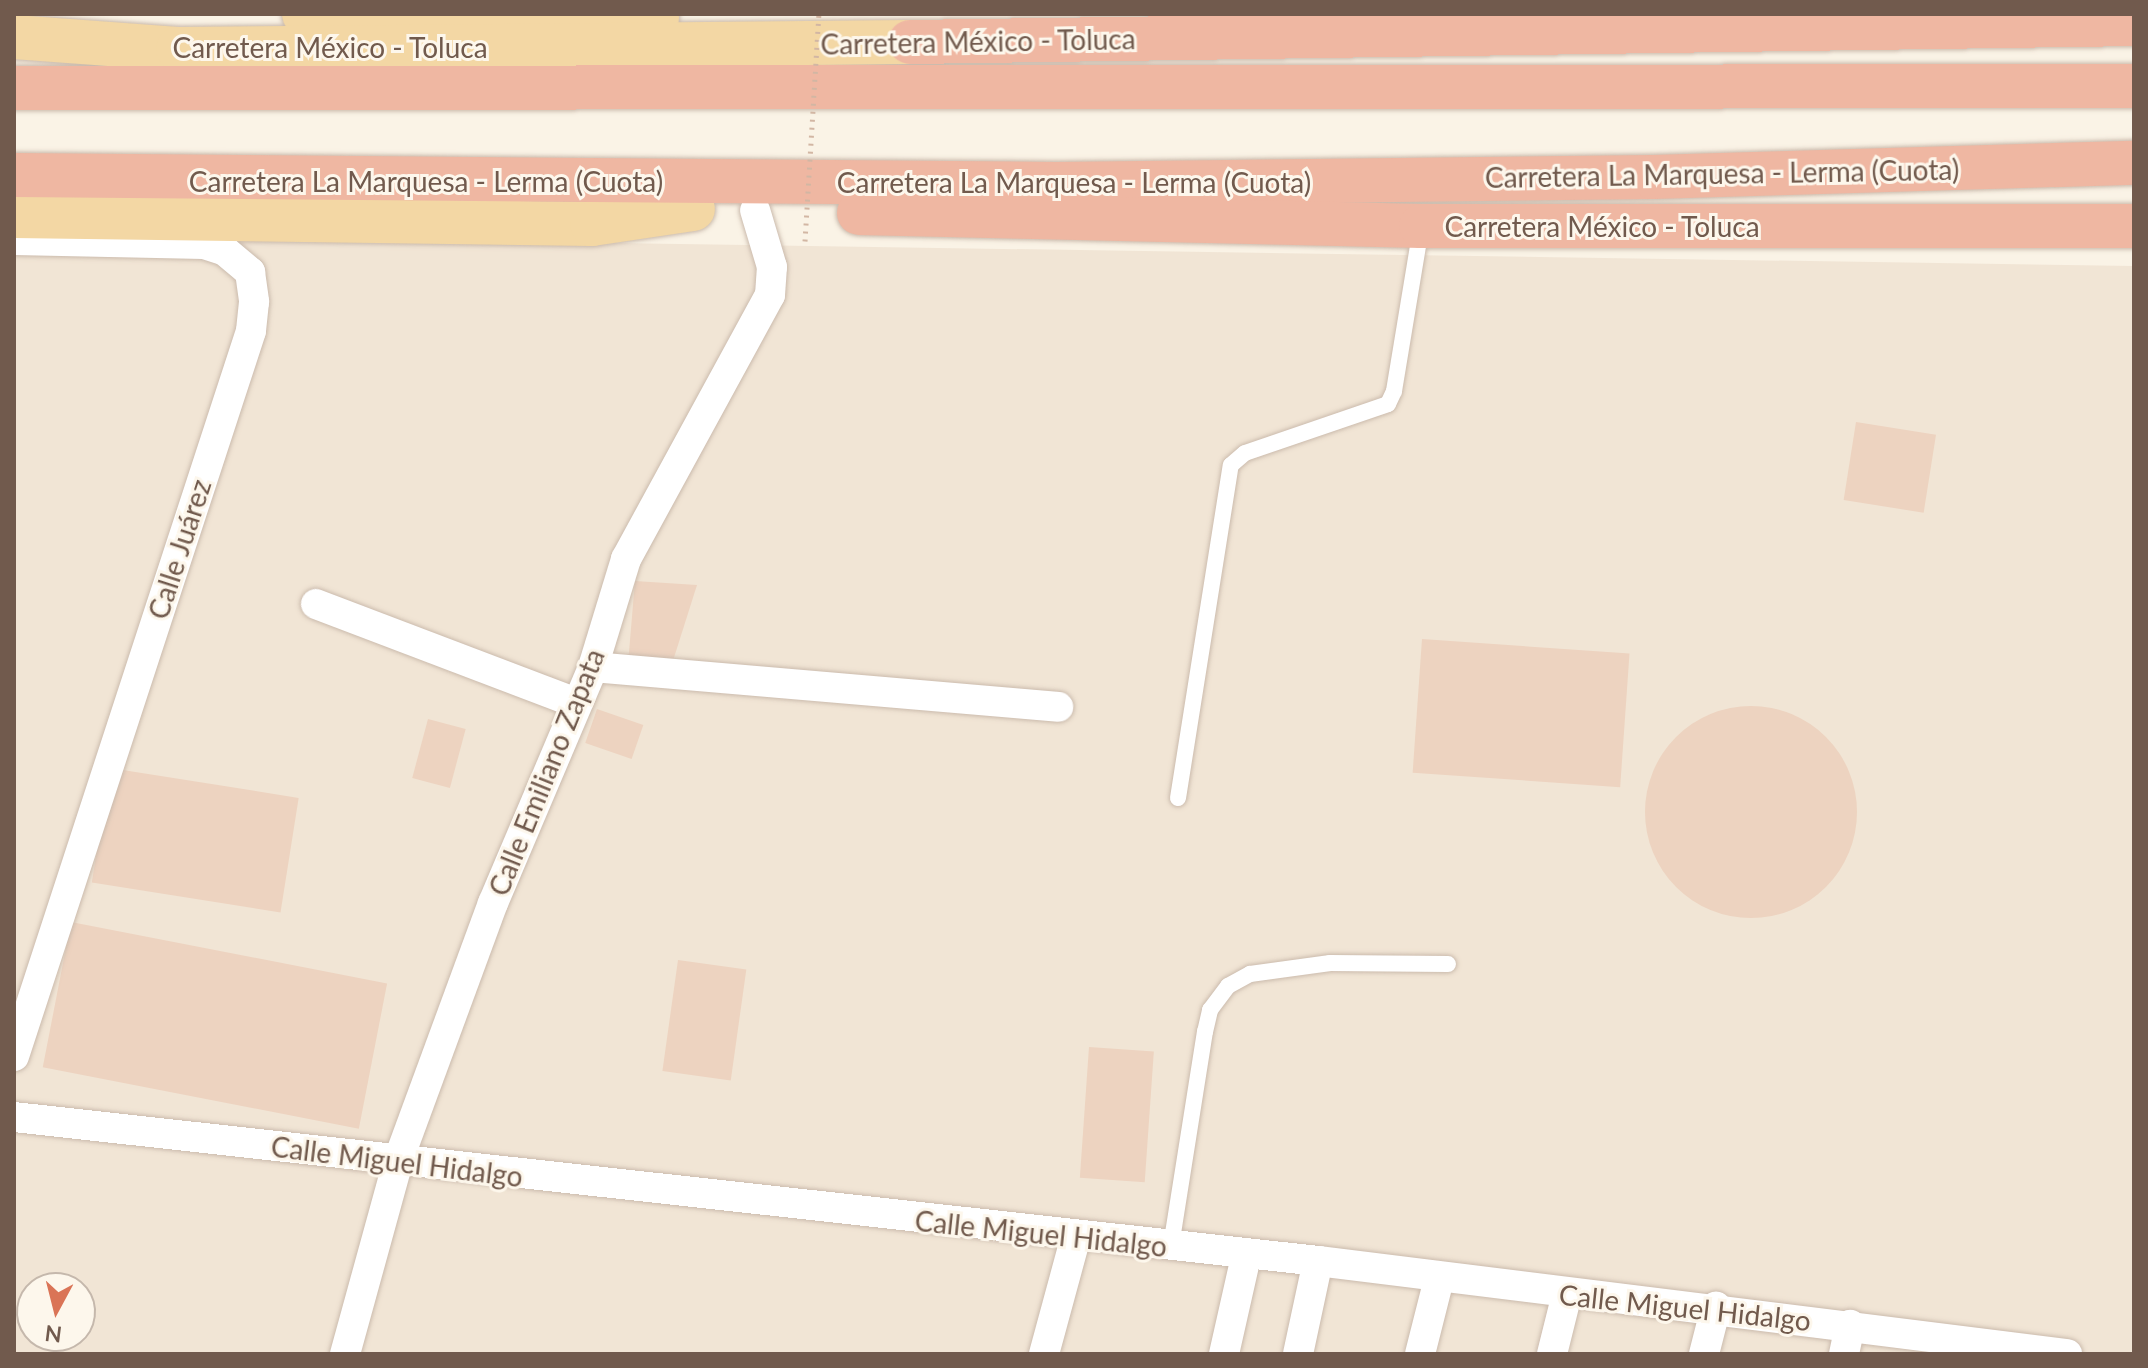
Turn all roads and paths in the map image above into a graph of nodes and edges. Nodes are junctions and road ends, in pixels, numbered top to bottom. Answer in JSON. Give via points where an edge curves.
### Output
{"nodes":[{"id":1,"x":304,"y":14,"type":"edge"},
{"id":2,"x":819,"y":14,"type":"edge"},
{"id":3,"x":1690,"y":24,"type":"edge"},
{"id":4,"x":2134,"y":24,"type":"edge"},
{"id":5,"x":14,"y":37,"type":"edge"},
{"id":6,"x":910,"y":42,"type":"junction"},
{"id":7,"x":2134,"y":86,"type":"edge"},
{"id":8,"x":14,"y":88,"type":"edge"},
{"id":9,"x":2134,"y":163,"type":"edge"},
{"id":10,"x":14,"y":175,"type":"edge"},
{"id":11,"x":14,"y":203,"type":"edge"},
{"id":12,"x":693,"y":209,"type":"junction"},
{"id":13,"x":755,"y":210,"type":"junction"},
{"id":14,"x":14,"y":216,"type":"edge"},
{"id":15,"x":1421,"y":226,"type":"junction"},
{"id":16,"x":2133,"y":226,"type":"edge"},
{"id":17,"x":14,"y":240,"type":"edge"},
{"id":18,"x":805,"y":241,"type":"dead end"},
{"id":19,"x":316,"y":604,"type":"dead end"},
{"id":20,"x":593,"y":667,"type":"junction"},
{"id":21,"x":577,"y":703,"type":"junction"},
{"id":22,"x":1058,"y":707,"type":"dead end"},
{"id":23,"x":1178,"y":798,"type":"dead end"},
{"id":24,"x":1448,"y":964,"type":"dead end"},
{"id":25,"x":14,"y":1056,"type":"edge"},
{"id":26,"x":14,"y":1117,"type":"edge"},
{"id":27,"x":398,"y":1161,"type":"junction"},
{"id":28,"x":1076,"y":1236,"type":"junction"},
{"id":29,"x":1171,"y":1246,"type":"junction"},
{"id":30,"x":1246,"y":1256,"type":"junction"},
{"id":31,"x":1318,"y":1261,"type":"junction"},
{"id":32,"x":1439,"y":1279,"type":"junction"},
{"id":33,"x":1567,"y":1294,"type":"junction"},
{"id":34,"x":1716,"y":1307,"type":"junction"},
{"id":35,"x":1850,"y":1325,"type":"junction"},
{"id":36,"x":345,"y":1354,"type":"edge"},
{"id":37,"x":1044,"y":1354,"type":"edge"},
{"id":38,"x":1224,"y":1354,"type":"edge"},
{"id":39,"x":1298,"y":1354,"type":"edge"},
{"id":40,"x":1420,"y":1354,"type":"edge"},
{"id":41,"x":1552,"y":1354,"type":"edge"},
{"id":42,"x":1704,"y":1354,"type":"edge"},
{"id":43,"x":1844,"y":1354,"type":"edge"},
{"id":44,"x":2067,"y":1354,"type":"edge"}],
"edges":[{"from":1,"to":6,"type":"main road","via":[[625,15]]},
{"from":2,"to":18,"type":"path","bridge":true},
{"from":3,"to":4,"type":"highway","name":"Carretera México - Toluca"},
{"from":3,"to":6,"type":"highway","name":"Carretera México - Toluca"},
{"from":5,"to":6,"type":"main road","name":"Carretera México - Toluca","via":[[178,49]]},
{"from":7,"to":8,"type":"highway"},
{"from":9,"to":10,"type":"highway","name":"Carretera La Marquesa - Lerma (Cuota)","via":[[1653,177],[1056,184]]},
{"from":11,"to":12,"type":"main road","name":"Carretera México - Toluca"},
{"from":12,"to":13,"type":"highway","name":"Carretera México - Toluca"},
{"from":12,"to":14,"type":"main road","via":[[592,224]]},
{"from":13,"to":15,"type":"highway","name":"Carretera México - Toluca"},
{"from":13,"to":20,"type":"street","name":"Calle Emiliano Zapata","via":[[772,267],[770,295],[644,519]]},
{"from":15,"to":16,"type":"highway","name":"Carretera México - Toluca"},
{"from":15,"to":23,"type":"lane","via":[[1388,404],[1245,453],[1231,465]]},
{"from":17,"to":25,"type":"street","name":"Calle Juárez","via":[[204,244],[225,251],[250,272],[254,302],[251,331]]},
{"from":19,"to":21,"type":"street"},
{"from":20,"to":21,"type":"street","name":"Calle Emiliano Zapata"},
{"from":20,"to":22,"type":"street"},
{"from":21,"to":27,"type":"street","name":"Calle Emiliano Zapata","via":[[493,903]]},
{"from":24,"to":29,"type":"lane","via":[[1330,963],[1250,974],[1228,986],[1207,1021]]},
{"from":26,"to":27,"type":"street","name":"Calle Miguel Hidalgo"},
{"from":27,"to":28,"type":"street","name":"Calle Miguel Hidalgo"},
{"from":27,"to":36,"type":"street","name":"Calle Emiliano Zapata"},
{"from":28,"to":29,"type":"street","name":"Calle Miguel Hidalgo"},
{"from":28,"to":37,"type":"street"},
{"from":29,"to":30,"type":"street","name":"Calle Miguel Hidalgo"},
{"from":30,"to":31,"type":"street","name":"Calle Miguel Hidalgo"},
{"from":30,"to":38,"type":"street"},
{"from":31,"to":32,"type":"street","name":"Calle Miguel Hidalgo"},
{"from":31,"to":39,"type":"street"},
{"from":32,"to":33,"type":"street","name":"Calle Miguel Hidalgo"},
{"from":32,"to":40,"type":"street"},
{"from":33,"to":34,"type":"street","name":"Calle Miguel Hidalgo"},
{"from":33,"to":41,"type":"street"},
{"from":34,"to":35,"type":"street","name":"Calle Miguel Hidalgo"},
{"from":34,"to":42,"type":"street"},
{"from":35,"to":43,"type":"street"},
{"from":35,"to":44,"type":"street","name":"Calle Miguel Hidalgo"}]}
